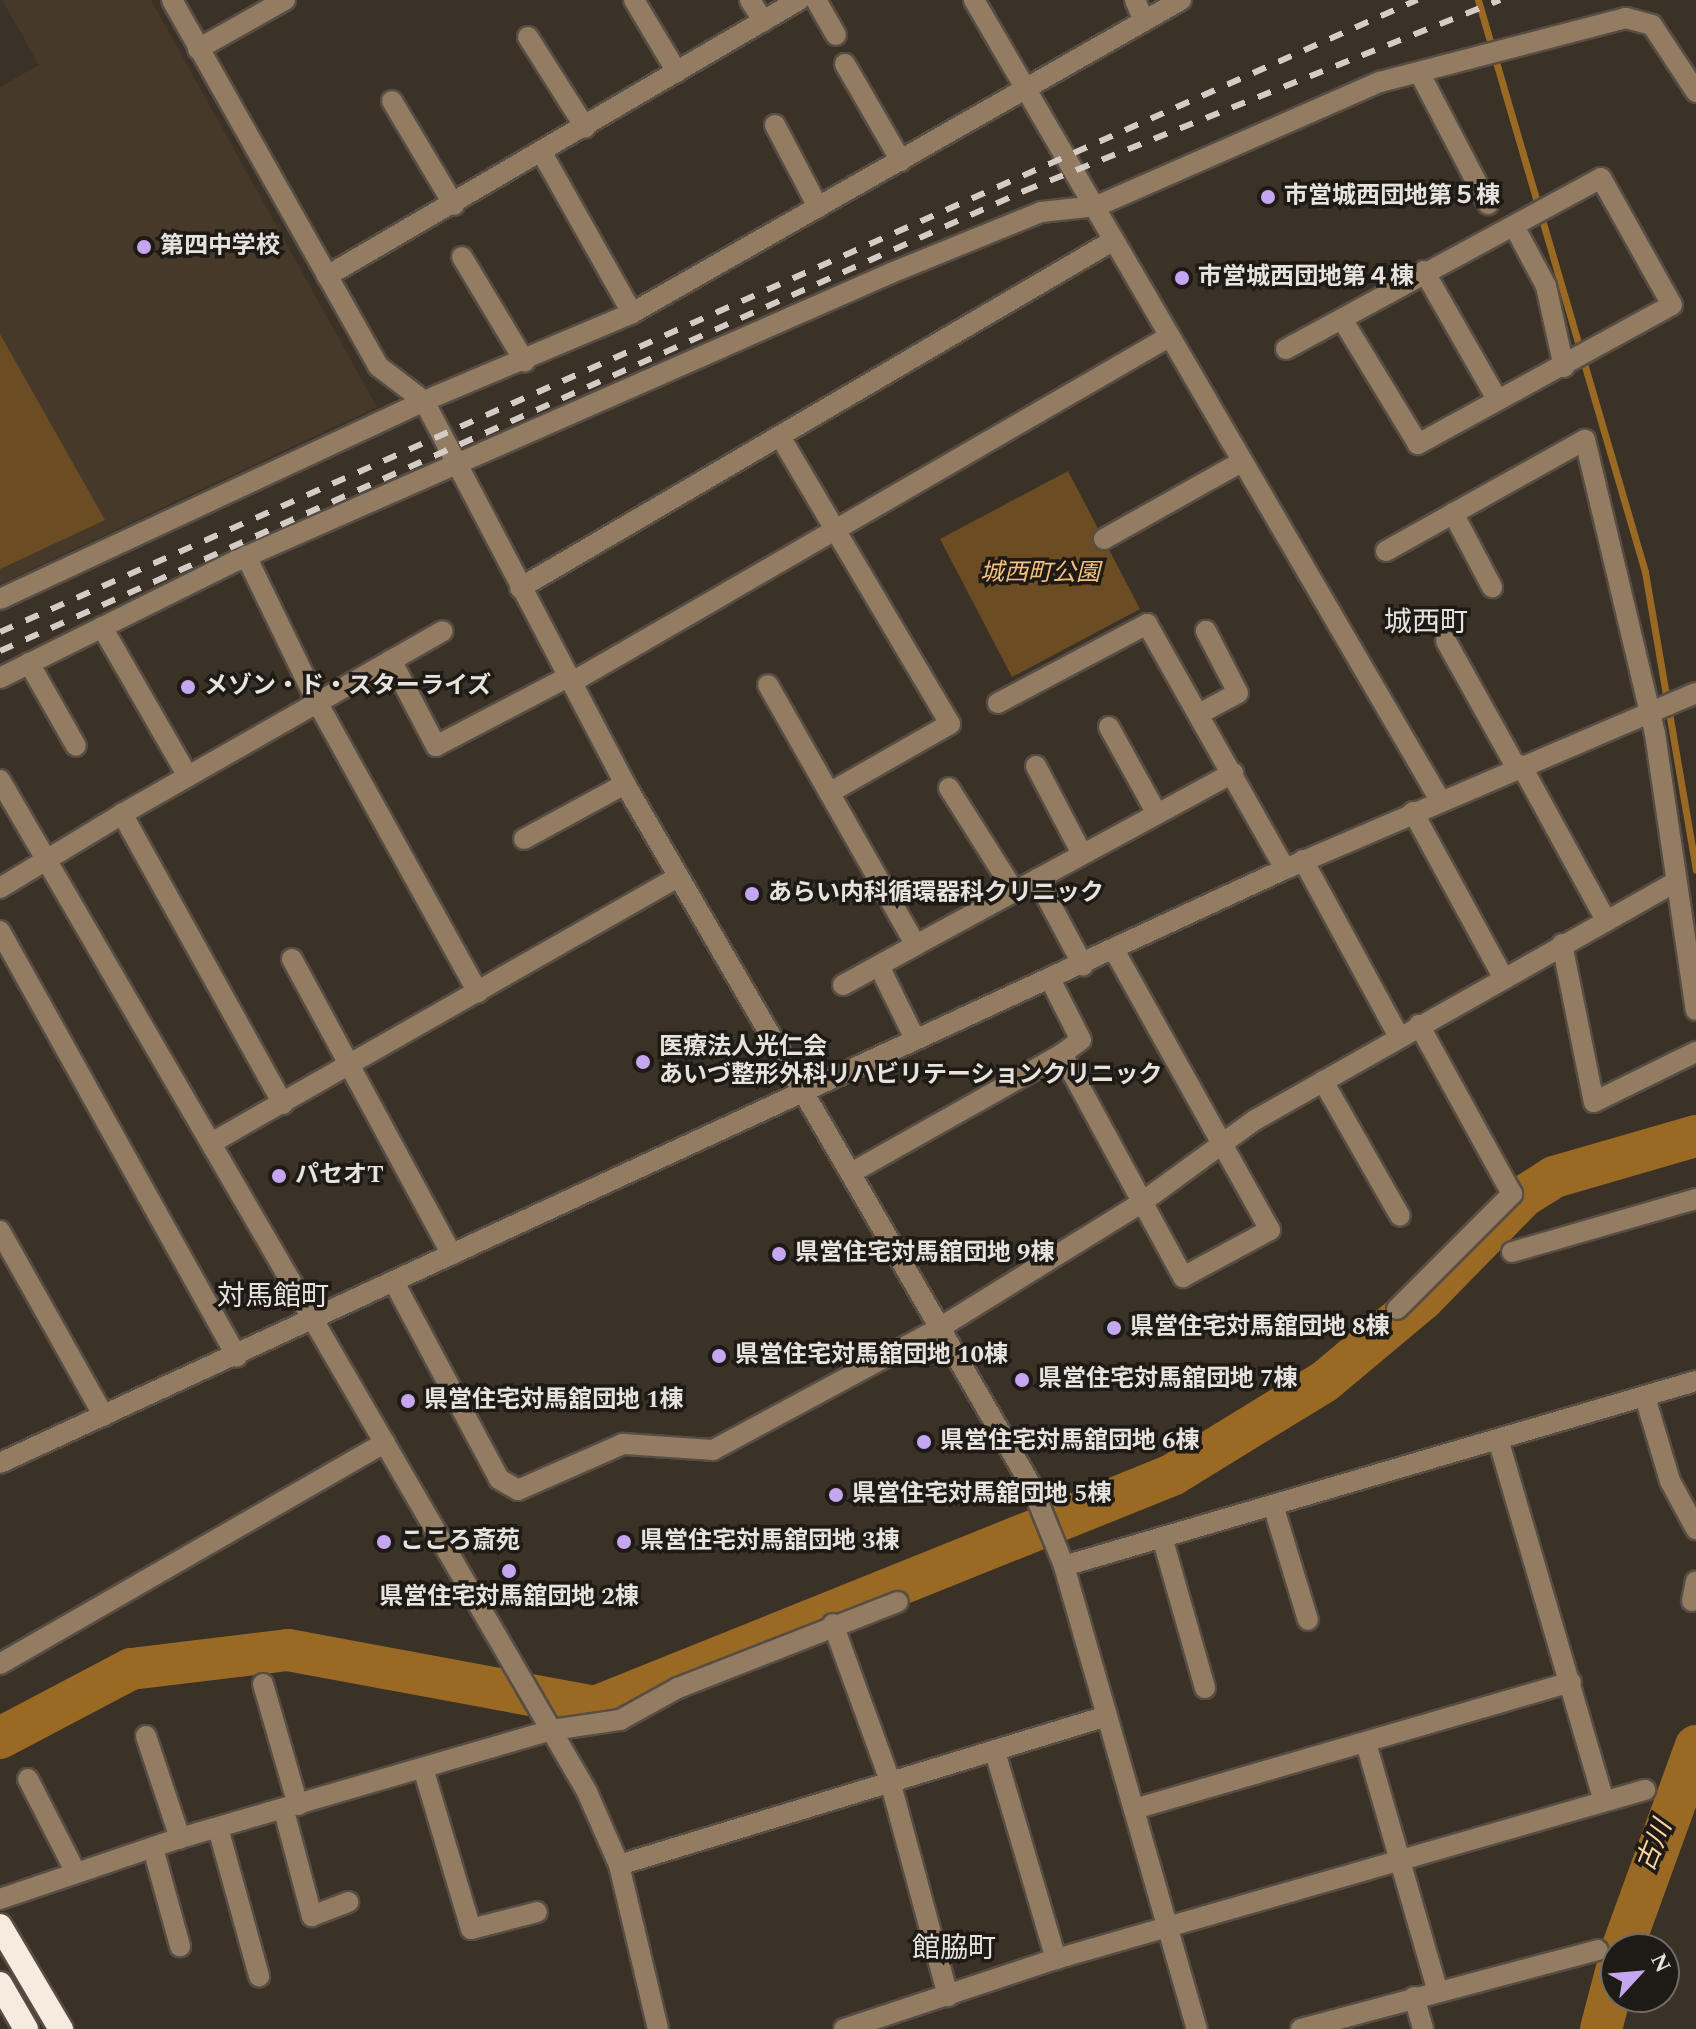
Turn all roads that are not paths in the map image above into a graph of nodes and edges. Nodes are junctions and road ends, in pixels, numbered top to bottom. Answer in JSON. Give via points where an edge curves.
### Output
{"nodes":[{"id":1,"x":172,"y":0,"type":"edge"},
{"id":2,"x":285,"y":0,"type":"edge"},
{"id":3,"x":634,"y":0,"type":"edge"},
{"id":4,"x":750,"y":0,"type":"edge"},
{"id":5,"x":799,"y":0,"type":"edge"},
{"id":6,"x":816,"y":0,"type":"edge"},
{"id":7,"x":974,"y":0,"type":"edge"},
{"id":8,"x":1135,"y":0,"type":"edge"},
{"id":9,"x":1181,"y":0,"type":"edge"},
{"id":10,"x":763,"y":21,"type":"junction"},
{"id":11,"x":1144,"y":21,"type":"junction"},
{"id":12,"x":836,"y":35,"type":"dead end"},
{"id":13,"x":528,"y":37,"type":"dead end"},
{"id":14,"x":198,"y":49,"type":"junction"},
{"id":15,"x":845,"y":64,"type":"dead end"},
{"id":16,"x":1690,"y":66,"type":"edge"},
{"id":17,"x":677,"y":72,"type":"junction"},
{"id":18,"x":1420,"y":74,"type":"junction"},
{"id":19,"x":1696,"y":92,"type":"edge"},
{"id":20,"x":1026,"y":93,"type":"junction"},
{"id":21,"x":392,"y":101,"type":"dead end"},
{"id":22,"x":775,"y":125,"type":"dead end"},
{"id":23,"x":585,"y":127,"type":"junction"},
{"id":24,"x":542,"y":153,"type":"junction"},
{"id":25,"x":901,"y":161,"type":"junction"},
{"id":26,"x":1488,"y":204,"type":"dead end"},
{"id":27,"x":454,"y":205,"type":"junction"},
{"id":28,"x":1097,"y":206,"type":"junction"},
{"id":29,"x":818,"y":207,"type":"junction"},
{"id":30,"x":1514,"y":226,"type":"junction"},
{"id":31,"x":1114,"y":240,"type":"junction"},
{"id":32,"x":462,"y":257,"type":"dead end"},
{"id":33,"x":1424,"y":271,"type":"junction"},
{"id":34,"x":327,"y":276,"type":"junction"},
{"id":35,"x":632,"y":313,"type":"junction"},
{"id":36,"x":1342,"y":319,"type":"junction"},
{"id":37,"x":1167,"y":338,"type":"junction"},
{"id":38,"x":1286,"y":349,"type":"dead end"},
{"id":39,"x":1576,"y":360,"type":"junction"},
{"id":40,"x":525,"y":362,"type":"junction"},
{"id":41,"x":1496,"y":397,"type":"junction"},
{"id":42,"x":424,"y":401,"type":"junction"},
{"id":43,"x":781,"y":438,"type":"junction"},
{"id":44,"x":1241,"y":462,"type":"junction"},
{"id":45,"x":452,"y":464,"type":"junction"},
{"id":46,"x":1453,"y":513,"type":"junction"},
{"id":47,"x":837,"y":534,"type":"junction"},
{"id":48,"x":1104,"y":539,"type":"dead end"},
{"id":49,"x":1386,"y":551,"type":"dead end"},
{"id":50,"x":246,"y":556,"type":"junction"},
{"id":51,"x":1492,"y":587,"type":"dead end"},
{"id":52,"x":520,"y":588,"type":"junction"},
{"id":53,"x":0,"y":599,"type":"edge"},
{"id":54,"x":102,"y":627,"type":"junction"},
{"id":55,"x":443,"y":631,"type":"dead end"},
{"id":56,"x":1206,"y":631,"type":"dead end"},
{"id":57,"x":1446,"y":641,"type":"dead end"},
{"id":58,"x":391,"y":660,"type":"junction"},
{"id":59,"x":29,"y":663,"type":"junction"},
{"id":60,"x":0,"y":678,"type":"edge"},
{"id":61,"x":572,"y":678,"type":"junction"},
{"id":62,"x":768,"y":685,"type":"dead end"},
{"id":63,"x":1688,"y":696,"type":"edge"},
{"id":64,"x":317,"y":702,"type":"junction"},
{"id":65,"x":998,"y":703,"type":"dead end"},
{"id":66,"x":1650,"y":711,"type":"junction"},
{"id":67,"x":1199,"y":714,"type":"junction"},
{"id":68,"x":1109,"y":727,"type":"dead end"},
{"id":69,"x":76,"y":746,"type":"dead end"},
{"id":70,"x":1036,"y":766,"type":"dead end"},
{"id":71,"x":1518,"y":766,"type":"junction"},
{"id":72,"x":1233,"y":773,"type":"junction"},
{"id":73,"x":187,"y":775,"type":"junction"},
{"id":74,"x":0,"y":780,"type":"edge"},
{"id":75,"x":625,"y":784,"type":"junction"},
{"id":76,"x":949,"y":788,"type":"dead end"},
{"id":77,"x":829,"y":793,"type":"junction"},
{"id":78,"x":1440,"y":800,"type":"junction"},
{"id":79,"x":1413,"y":812,"type":"junction"},
{"id":80,"x":122,"y":814,"type":"junction"},
{"id":81,"x":1157,"y":814,"type":"junction"},
{"id":82,"x":524,"y":839,"type":"dead end"},
{"id":83,"x":1082,"y":854,"type":"junction"},
{"id":84,"x":45,"y":860,"type":"junction"},
{"id":85,"x":1294,"y":864,"type":"junction"},
{"id":86,"x":678,"y":877,"type":"junction"},
{"id":87,"x":1037,"y":879,"type":"junction"},
{"id":88,"x":1676,"y":882,"type":"junction"},
{"id":89,"x":0,"y":888,"type":"edge"},
{"id":90,"x":1014,"y":891,"type":"junction"},
{"id":91,"x":1606,"y":920,"type":"junction"},
{"id":92,"x":0,"y":931,"type":"edge"},
{"id":93,"x":1562,"y":944,"type":"junction"},
{"id":94,"x":916,"y":945,"type":"junction"},
{"id":95,"x":1114,"y":950,"type":"junction"},
{"id":96,"x":292,"y":959,"type":"dead end"},
{"id":97,"x":1083,"y":965,"type":"junction"},
{"id":98,"x":879,"y":966,"type":"junction"},
{"id":99,"x":1503,"y":977,"type":"junction"},
{"id":100,"x":1050,"y":979,"type":"junction"},
{"id":101,"x":843,"y":985,"type":"dead end"},
{"id":102,"x":478,"y":992,"type":"junction"},
{"id":103,"x":1696,"y":1010,"type":"edge"},
{"id":104,"x":1419,"y":1025,"type":"junction"},
{"id":105,"x":1399,"y":1037,"type":"junction"},
{"id":106,"x":915,"y":1039,"type":"junction"},
{"id":107,"x":1696,"y":1052,"type":"edge"},
{"id":108,"x":1062,"y":1054,"type":"junction"},
{"id":109,"x":355,"y":1063,"type":"junction"},
{"id":110,"x":1323,"y":1081,"type":"junction"},
{"id":111,"x":802,"y":1094,"type":"junction"},
{"id":112,"x":283,"y":1104,"type":"junction"},
{"id":113,"x":213,"y":1142,"type":"junction"},
{"id":114,"x":1223,"y":1147,"type":"junction"},
{"id":115,"x":851,"y":1173,"type":"junction"},
{"id":116,"x":1696,"y":1199,"type":"edge"},
{"id":117,"x":1141,"y":1203,"type":"junction"},
{"id":118,"x":1400,"y":1216,"type":"dead end"},
{"id":119,"x":0,"y":1231,"type":"edge"},
{"id":120,"x":1512,"y":1252,"type":"dead end"},
{"id":121,"x":452,"y":1255,"type":"junction"},
{"id":122,"x":7,"y":1259,"type":"edge"},
{"id":123,"x":395,"y":1284,"type":"junction"},
{"id":124,"x":1397,"y":1309,"type":"dead end"},
{"id":125,"x":312,"y":1319,"type":"junction"},
{"id":126,"x":941,"y":1327,"type":"junction"},
{"id":127,"x":237,"y":1356,"type":"junction"},
{"id":128,"x":1696,"y":1381,"type":"edge"},
{"id":129,"x":1645,"y":1397,"type":"junction"},
{"id":130,"x":104,"y":1416,"type":"junction"},
{"id":131,"x":1498,"y":1439,"type":"junction"},
{"id":132,"x":385,"y":1443,"type":"junction"},
{"id":133,"x":0,"y":1463,"type":"edge"},
{"id":134,"x":1273,"y":1505,"type":"junction"},
{"id":135,"x":1696,"y":1529,"type":"edge"},
{"id":136,"x":1162,"y":1537,"type":"junction"},
{"id":137,"x":1064,"y":1566,"type":"junction"},
{"id":138,"x":898,"y":1602,"type":"dead end"},
{"id":139,"x":1308,"y":1620,"type":"dead end"},
{"id":140,"x":833,"y":1624,"type":"junction"},
{"id":141,"x":0,"y":1664,"type":"edge"},
{"id":142,"x":1571,"y":1682,"type":"junction"},
{"id":143,"x":263,"y":1684,"type":"dead end"},
{"id":144,"x":1205,"y":1688,"type":"dead end"},
{"id":145,"x":1107,"y":1716,"type":"junction"},
{"id":146,"x":552,"y":1730,"type":"junction"},
{"id":147,"x":146,"y":1736,"type":"dead end"},
{"id":148,"x":1366,"y":1743,"type":"junction"},
{"id":149,"x":995,"y":1752,"type":"junction"},
{"id":150,"x":423,"y":1768,"type":"junction"},
{"id":151,"x":28,"y":1779,"type":"dead end"},
{"id":152,"x":890,"y":1781,"type":"junction"},
{"id":153,"x":1645,"y":1790,"type":"dead end"},
{"id":154,"x":1603,"y":1797,"type":"junction"},
{"id":155,"x":291,"y":1808,"type":"junction"},
{"id":156,"x":1134,"y":1809,"type":"junction"},
{"id":157,"x":218,"y":1828,"type":"junction"},
{"id":158,"x":180,"y":1838,"type":"junction"},
{"id":159,"x":153,"y":1848,"type":"junction"},
{"id":160,"x":1399,"y":1860,"type":"junction"},
{"id":161,"x":619,"y":1865,"type":"junction"},
{"id":162,"x":75,"y":1871,"type":"junction"},
{"id":163,"x":0,"y":1899,"type":"edge"},
{"id":164,"x":348,"y":1902,"type":"dead end"},
{"id":165,"x":537,"y":1912,"type":"dead end"},
{"id":166,"x":0,"y":1926,"type":"edge"},
{"id":167,"x":1167,"y":1927,"type":"junction"},
{"id":168,"x":180,"y":1946,"type":"dead end"},
{"id":169,"x":1598,"y":1950,"type":"dead end"},
{"id":170,"x":1056,"y":1959,"type":"junction"},
{"id":171,"x":259,"y":1976,"type":"dead end"},
{"id":172,"x":0,"y":1984,"type":"edge"},
{"id":173,"x":1438,"y":1992,"type":"junction"},
{"id":174,"x":948,"y":1996,"type":"junction"},
{"id":175,"x":1414,"y":1997,"type":"junction"},
{"id":176,"x":654,"y":2028,"type":"edge"},
{"id":177,"x":26,"y":2029,"type":"edge"},
{"id":178,"x":61,"y":2029,"type":"edge"},
{"id":179,"x":844,"y":2029,"type":"edge"},
{"id":180,"x":1197,"y":2029,"type":"edge"},
{"id":181,"x":1301,"y":2029,"type":"edge"},
{"id":182,"x":1423,"y":2029,"type":"edge"}],
"edges":[{"from":1,"to":14,"type":"street"},
{"from":2,"to":14,"type":"street"},
{"from":3,"to":17,"type":"street"},
{"from":4,"to":10,"type":"street"},
{"from":5,"to":10,"type":"street"},
{"from":6,"to":12,"type":"street"},
{"from":7,"to":20,"type":"street"},
{"from":8,"to":11,"type":"street"},
{"from":9,"to":11,"type":"street"},
{"from":10,"to":17,"type":"street"},
{"from":11,"to":20,"type":"street"},
{"from":13,"to":23,"type":"street"},
{"from":14,"to":34,"type":"street"},
{"from":15,"to":25,"type":"street"},
{"from":16,"to":18,"type":"street","via":[[1652,25],[1626,18]]},
{"from":16,"to":19,"type":"street"},
{"from":17,"to":23,"type":"street"},
{"from":18,"to":26,"type":"street"},
{"from":18,"to":28,"type":"street","via":[[1380,82]]},
{"from":20,"to":25,"type":"street"},
{"from":20,"to":28,"type":"street"},
{"from":21,"to":27,"type":"street"},
{"from":22,"to":29,"type":"street"},
{"from":23,"to":24,"type":"street"},
{"from":24,"to":27,"type":"street"},
{"from":24,"to":35,"type":"street"},
{"from":25,"to":29,"type":"street"},
{"from":27,"to":34,"type":"street"},
{"from":28,"to":31,"type":"street"},
{"from":28,"to":45,"type":"street","via":[[1041,212]]},
{"from":29,"to":35,"type":"street"},
{"from":30,"to":33,"type":"street"},
{"from":30,"to":39,"type":"street"},
{"from":30,"to":39,"type":"street","via":[[1601,178],[1672,305]]},
{"from":31,"to":37,"type":"street"},
{"from":31,"to":43,"type":"street"},
{"from":32,"to":40,"type":"street"},
{"from":33,"to":36,"type":"street"},
{"from":33,"to":41,"type":"street"},
{"from":34,"to":42,"type":"street","via":[[378,366]]},
{"from":35,"to":40,"type":"street"},
{"from":36,"to":38,"type":"street"},
{"from":36,"to":41,"type":"street","via":[[1418,444]]},
{"from":37,"to":44,"type":"street"},
{"from":37,"to":47,"type":"street"},
{"from":39,"to":41,"type":"street"},
{"from":40,"to":42,"type":"street"},
{"from":42,"to":45,"type":"street"},
{"from":42,"to":53,"type":"street"},
{"from":43,"to":47,"type":"street"},
{"from":43,"to":52,"type":"street"},
{"from":44,"to":48,"type":"street"},
{"from":44,"to":78,"type":"street"},
{"from":45,"to":50,"type":"street"},
{"from":45,"to":52,"type":"street"},
{"from":46,"to":49,"type":"street"},
{"from":46,"to":51,"type":"street"},
{"from":46,"to":66,"type":"street","via":[[1585,440]]},
{"from":47,"to":61,"type":"street"},
{"from":47,"to":77,"type":"street","via":[[950,724]]},
{"from":50,"to":54,"type":"street"},
{"from":50,"to":64,"type":"street"},
{"from":52,"to":61,"type":"street"},
{"from":54,"to":59,"type":"street"},
{"from":54,"to":73,"type":"street"},
{"from":55,"to":58,"type":"street"},
{"from":56,"to":67,"type":"street","via":[[1238,693]]},
{"from":57,"to":71,"type":"street"},
{"from":58,"to":61,"type":"street","via":[[436,746]]},
{"from":58,"to":64,"type":"street"},
{"from":59,"to":60,"type":"street"},
{"from":59,"to":69,"type":"street"},
{"from":61,"to":75,"type":"street"},
{"from":62,"to":77,"type":"street"},
{"from":63,"to":66,"type":"street"},
{"from":64,"to":73,"type":"street"},
{"from":64,"to":102,"type":"street"},
{"from":65,"to":67,"type":"street","via":[[1147,624]]},
{"from":66,"to":71,"type":"street"},
{"from":66,"to":88,"type":"street"},
{"from":67,"to":72,"type":"street"},
{"from":68,"to":81,"type":"street"},
{"from":70,"to":83,"type":"street"},
{"from":71,"to":78,"type":"street"},
{"from":71,"to":91,"type":"street"},
{"from":72,"to":81,"type":"street"},
{"from":72,"to":85,"type":"street"},
{"from":73,"to":80,"type":"street"},
{"from":74,"to":84,"type":"street"},
{"from":75,"to":82,"type":"street"},
{"from":75,"to":86,"type":"street"},
{"from":76,"to":90,"type":"street"},
{"from":77,"to":94,"type":"street"},
{"from":78,"to":79,"type":"street"},
{"from":79,"to":85,"type":"street"},
{"from":79,"to":99,"type":"street"},
{"from":80,"to":84,"type":"street"},
{"from":80,"to":112,"type":"street"},
{"from":81,"to":83,"type":"street"},
{"from":83,"to":87,"type":"street"},
{"from":84,"to":89,"type":"street"},
{"from":84,"to":113,"type":"street"},
{"from":85,"to":95,"type":"street"},
{"from":85,"to":105,"type":"street"},
{"from":86,"to":102,"type":"street"},
{"from":86,"to":111,"type":"street"},
{"from":87,"to":90,"type":"street"},
{"from":87,"to":97,"type":"street"},
{"from":88,"to":91,"type":"street"},
{"from":88,"to":103,"type":"street"},
{"from":90,"to":94,"type":"street"},
{"from":91,"to":93,"type":"street"},
{"from":92,"to":127,"type":"street"},
{"from":93,"to":99,"type":"street"},
{"from":93,"to":107,"type":"street","via":[[1594,1102]]},
{"from":94,"to":98,"type":"street"},
{"from":95,"to":97,"type":"street"},
{"from":95,"to":114,"type":"street"},
{"from":96,"to":109,"type":"street"},
{"from":97,"to":100,"type":"street"},
{"from":98,"to":101,"type":"street"},
{"from":98,"to":106,"type":"street"},
{"from":99,"to":104,"type":"street"},
{"from":100,"to":106,"type":"street"},
{"from":100,"to":108,"type":"street","via":[[1081,1040]]},
{"from":102,"to":109,"type":"street"},
{"from":104,"to":105,"type":"street"},
{"from":104,"to":124,"type":"street","via":[[1512,1194]]},
{"from":105,"to":110,"type":"street"},
{"from":106,"to":111,"type":"street"},
{"from":108,"to":115,"type":"street"},
{"from":108,"to":117,"type":"street"},
{"from":109,"to":112,"type":"street"},
{"from":109,"to":121,"type":"street","via":[[353,1081]]},
{"from":110,"to":114,"type":"street"},
{"from":110,"to":118,"type":"street"},
{"from":111,"to":115,"type":"street"},
{"from":111,"to":121,"type":"street"},
{"from":112,"to":113,"type":"street"},
{"from":113,"to":125,"type":"street"},
{"from":114,"to":117,"type":"street"},
{"from":114,"to":117,"type":"street","via":[[1270,1230],[1183,1277]]},
{"from":115,"to":126,"type":"street"},
{"from":116,"to":120,"type":"street"},
{"from":117,"to":126,"type":"street"},
{"from":119,"to":122,"type":"street"},
{"from":121,"to":123,"type":"street"},
{"from":122,"to":130,"type":"street"},
{"from":123,"to":125,"type":"street"},
{"from":123,"to":126,"type":"street","via":[[499,1479],[518,1490],[623,1444],[713,1450]]},
{"from":125,"to":127,"type":"street"},
{"from":125,"to":132,"type":"street"},
{"from":126,"to":137,"type":"street","via":[[1032,1487]]},
{"from":127,"to":130,"type":"street"},
{"from":128,"to":129,"type":"street"},
{"from":129,"to":131,"type":"street"},
{"from":129,"to":135,"type":"street","via":[[1670,1481]]},
{"from":130,"to":133,"type":"street"},
{"from":131,"to":134,"type":"street"},
{"from":131,"to":142,"type":"street"},
{"from":132,"to":141,"type":"street"},
{"from":132,"to":146,"type":"street"},
{"from":134,"to":136,"type":"street"},
{"from":134,"to":139,"type":"street"},
{"from":136,"to":137,"type":"street"},
{"from":136,"to":144,"type":"street"},
{"from":137,"to":145,"type":"street"},
{"from":138,"to":140,"type":"street"},
{"from":140,"to":146,"type":"street","via":[[620,1720]]},
{"from":140,"to":152,"type":"street"},
{"from":142,"to":148,"type":"street"},
{"from":142,"to":154,"type":"street"},
{"from":143,"to":155,"type":"street"},
{"from":145,"to":149,"type":"street"},
{"from":145,"to":156,"type":"street"},
{"from":146,"to":150,"type":"street"},
{"from":146,"to":161,"type":"street"},
{"from":147,"to":158,"type":"street"},
{"from":148,"to":156,"type":"street"},
{"from":148,"to":160,"type":"street"},
{"from":149,"to":152,"type":"street"},
{"from":149,"to":170,"type":"street"},
{"from":150,"to":155,"type":"street"},
{"from":150,"to":165,"type":"street","via":[[471,1929]]},
{"from":151,"to":162,"type":"street"},
{"from":152,"to":161,"type":"street"},
{"from":152,"to":174,"type":"street"},
{"from":153,"to":154,"type":"street"},
{"from":154,"to":160,"type":"street"},
{"from":155,"to":157,"type":"street"},
{"from":155,"to":164,"type":"street","via":[[312,1916]]},
{"from":156,"to":167,"type":"street"},
{"from":157,"to":158,"type":"street"},
{"from":157,"to":171,"type":"street"},
{"from":158,"to":159,"type":"street"},
{"from":159,"to":162,"type":"street"},
{"from":159,"to":168,"type":"street"},
{"from":160,"to":167,"type":"street"},
{"from":160,"to":173,"type":"street"},
{"from":161,"to":176,"type":"street"},
{"from":162,"to":163,"type":"street"},
{"from":166,"to":178,"type":"highway"},
{"from":167,"to":170,"type":"street"},
{"from":167,"to":180,"type":"street"},
{"from":169,"to":173,"type":"street"},
{"from":170,"to":174,"type":"street"},
{"from":172,"to":177,"type":"highway"},
{"from":173,"to":175,"type":"street"},
{"from":174,"to":179,"type":"street"},
{"from":175,"to":181,"type":"street"},
{"from":175,"to":182,"type":"street"}]}
